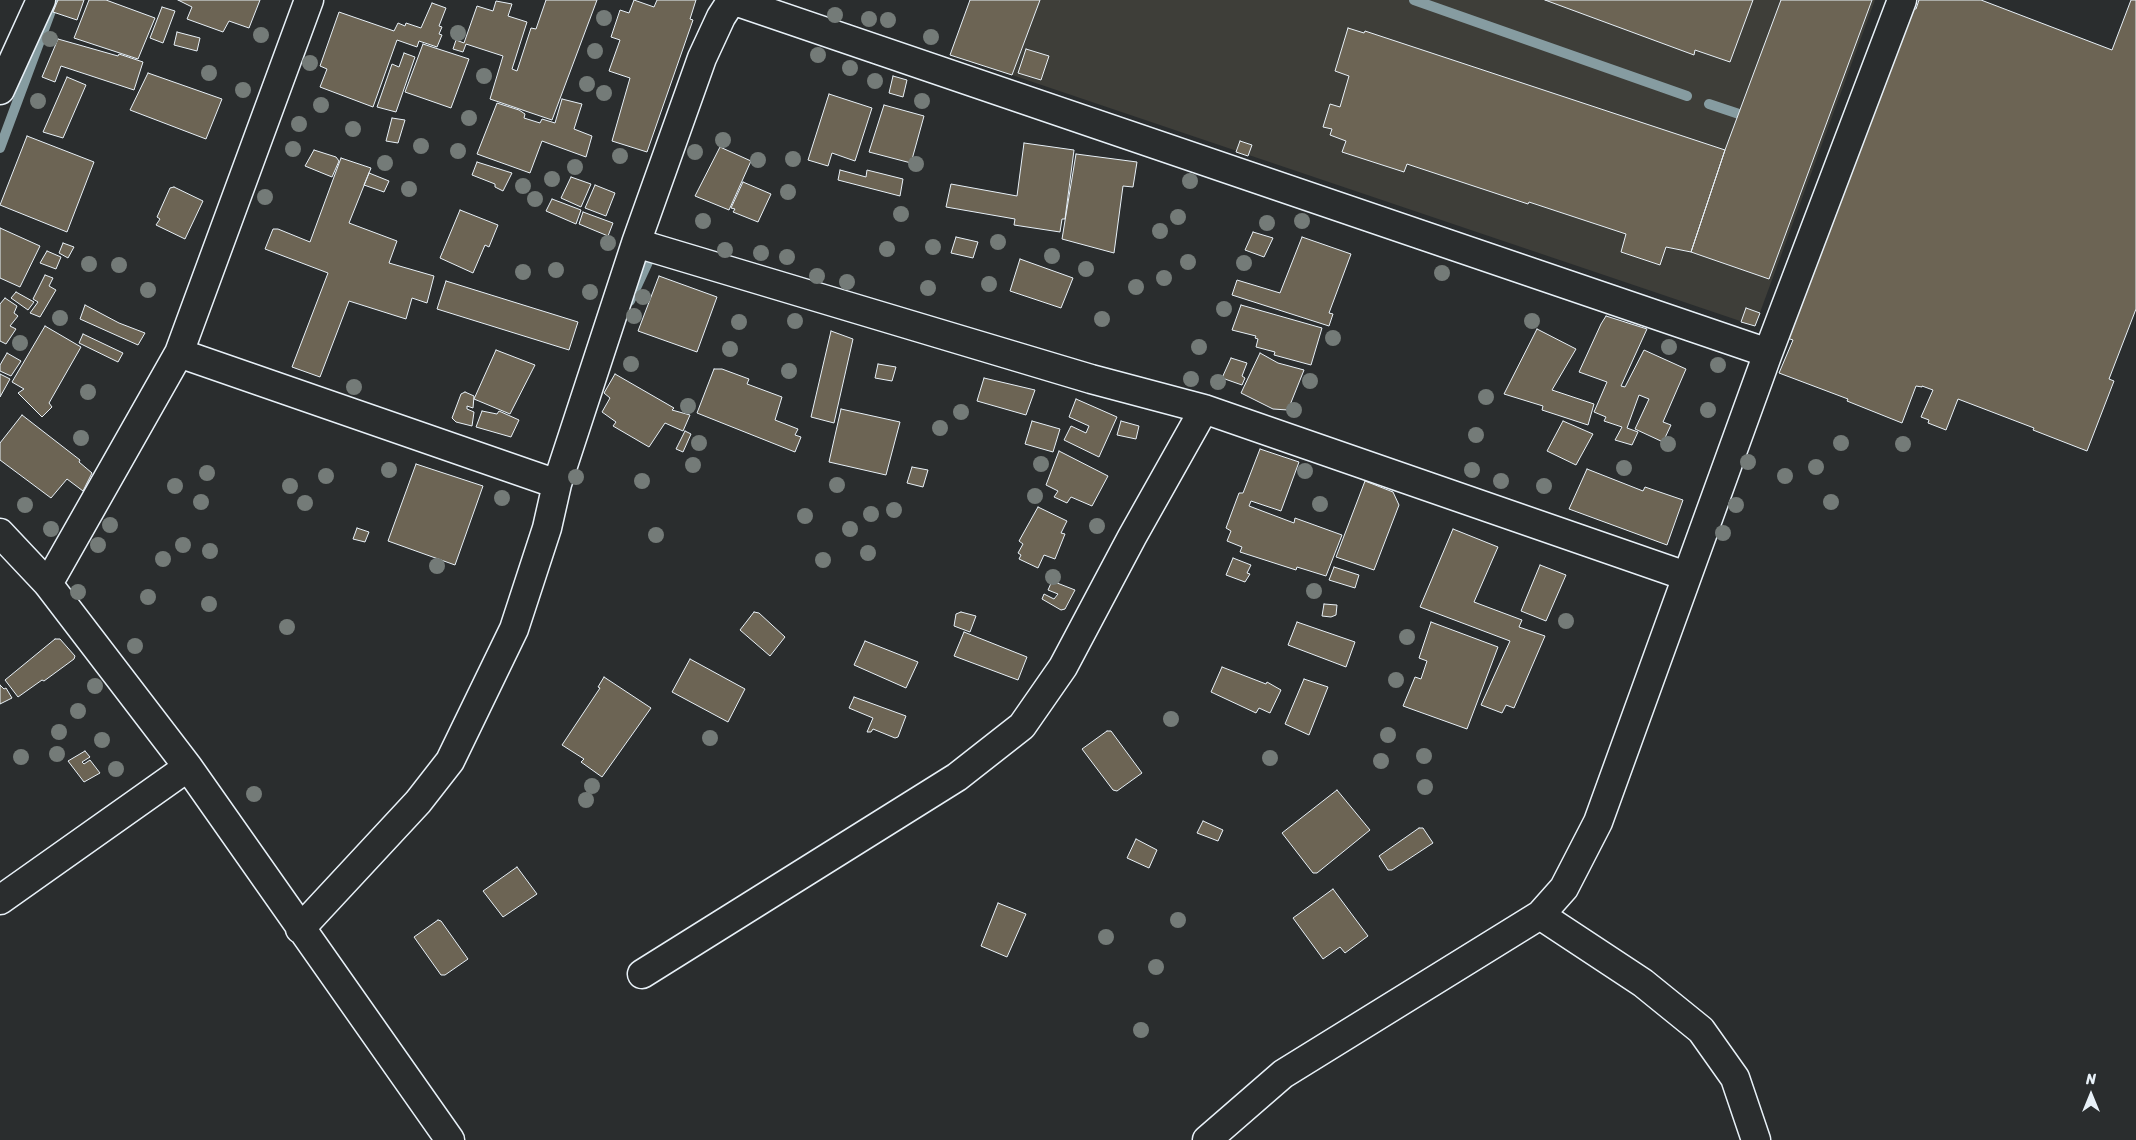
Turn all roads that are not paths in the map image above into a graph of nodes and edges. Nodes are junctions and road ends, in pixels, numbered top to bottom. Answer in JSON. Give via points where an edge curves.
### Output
{"nodes":[{"id":1,"x":40,"y":0,"type":"edge"},
{"id":2,"x":309,"y":0,"type":"edge"},
{"id":3,"x":732,"y":0,"type":"edge"},
{"id":4,"x":1902,"y":0,"type":"edge"},
{"id":5,"x":0,"y":90,"type":"edge"},
{"id":6,"x":636,"y":243,"type":"junction"},
{"id":7,"x":1768,"y":353,"type":"junction"},
{"id":8,"x":179,"y":354,"type":"junction"},
{"id":9,"x":1204,"y":409,"type":"junction"},
{"id":10,"x":557,"y":484,"type":"junction"},
{"id":11,"x":0,"y":534,"type":"edge"},
{"id":12,"x":1686,"y":576,"type":"junction"},
{"id":13,"x":48,"y":584,"type":"junction"},
{"id":14,"x":188,"y":766,"type":"junction"},
{"id":15,"x":0,"y":900,"type":"edge"},
{"id":16,"x":1540,"y":915,"type":"junction"},
{"id":17,"x":300,"y":929,"type":"junction"},
{"id":18,"x":642,"y":974,"type":"dead end"},
{"id":19,"x":450,"y":1140,"type":"edge"},
{"id":20,"x":1207,"y":1140,"type":"edge"},
{"id":21,"x":1756,"y":1140,"type":"edge"}],
"edges":[{"from":1,"to":5,"type":"street"},
{"from":2,"to":8,"type":"street"},
{"from":3,"to":6,"type":"street","via":[[702,58]]},
{"from":3,"to":7,"type":"street"},
{"from":4,"to":7,"type":"street"},
{"from":6,"to":9,"type":"street","via":[[1082,376]]},
{"from":6,"to":10,"type":"street"},
{"from":7,"to":12,"type":"street"},
{"from":8,"to":10,"type":"street"},
{"from":8,"to":13,"type":"street"},
{"from":9,"to":12,"type":"street"},
{"from":9,"to":18,"type":"street","via":[[1063,667],[1022,726],[957,777]]},
{"from":10,"to":17,"type":"street","via":[[547,528],[514,629],[450,760],[418,802]]},
{"from":11,"to":13,"type":"street"},
{"from":12,"to":16,"type":"street","via":[[1598,822],[1564,888]]},
{"from":13,"to":14,"type":"street"},
{"from":14,"to":15,"type":"street"},
{"from":14,"to":17,"type":"street"},
{"from":16,"to":20,"type":"street","via":[[1283,1074]]},
{"from":16,"to":21,"type":"street","via":[[1643,983],[1701,1030],[1735,1078]]},
{"from":17,"to":19,"type":"street"}]}
